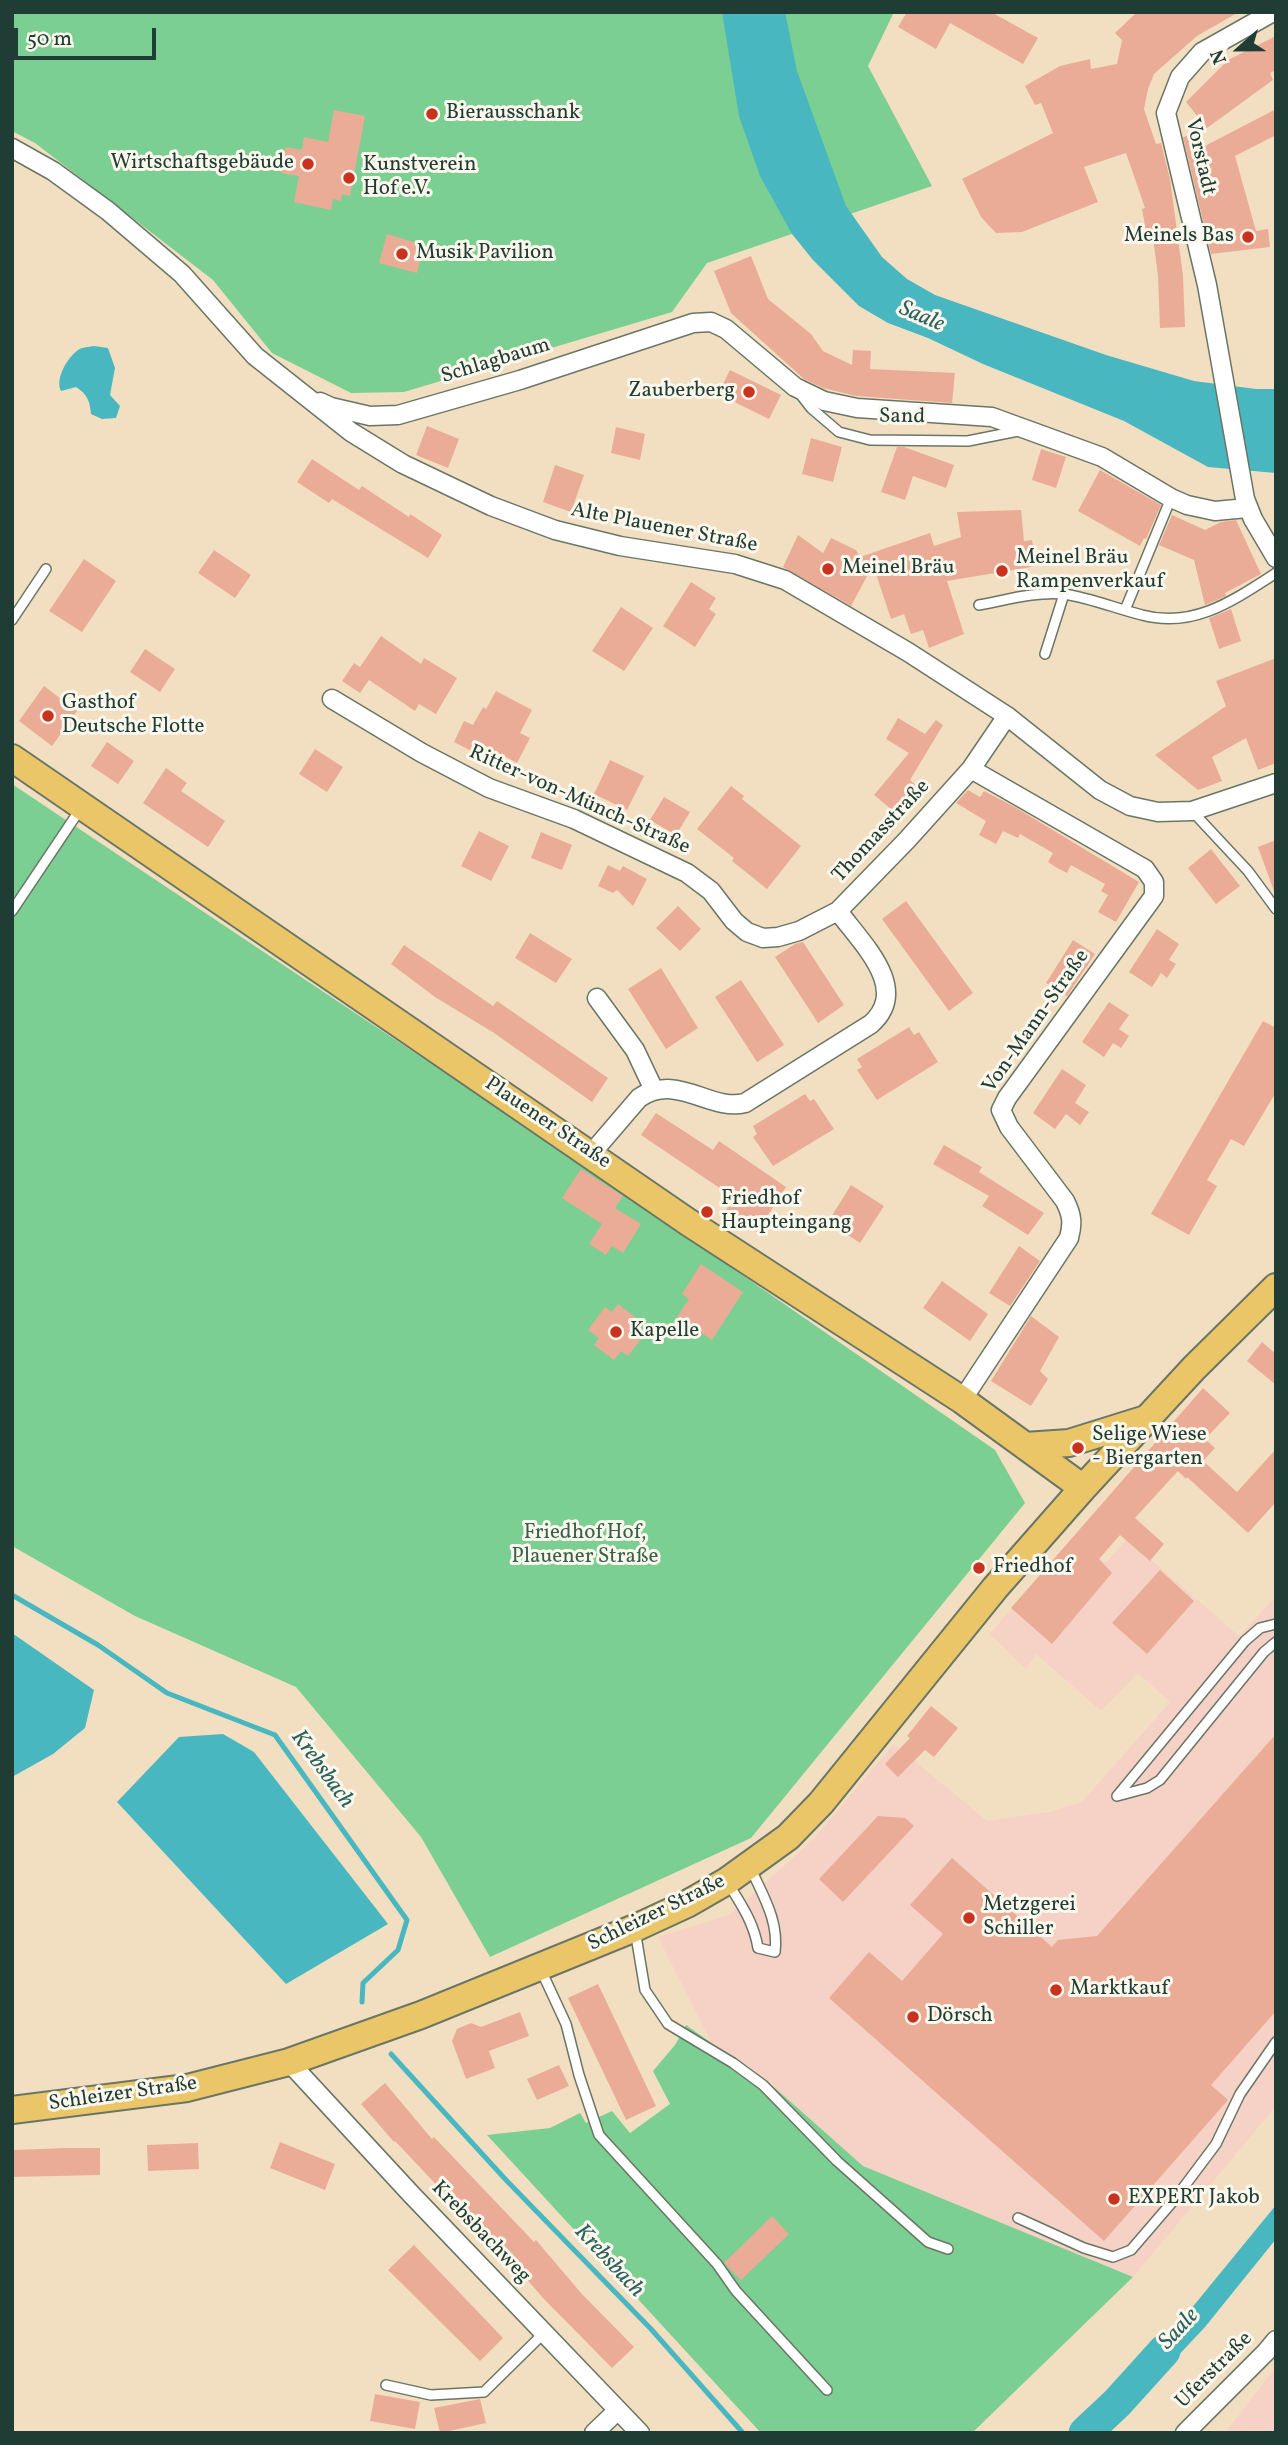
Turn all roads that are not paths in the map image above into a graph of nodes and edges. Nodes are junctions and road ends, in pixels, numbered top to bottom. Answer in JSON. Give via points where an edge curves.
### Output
{"nodes":[{"id":1,"x":1273,"y":12,"type":"edge"},
{"id":2,"x":12,"y":148,"type":"edge"},
{"id":3,"x":711,"y":322,"type":"joint"},
{"id":4,"x":795,"y":387,"type":"junction"},
{"id":5,"x":295,"y":389,"type":"junction"},
{"id":6,"x":1027,"y":429,"type":"junction"},
{"id":7,"x":1171,"y":498,"type":"junction"},
{"id":8,"x":1247,"y":508,"type":"junction"},
{"id":9,"x":1276,"y":558,"type":"edge"},
{"id":10,"x":46,"y":569,"type":"dead end"},
{"id":11,"x":1276,"y":573,"type":"edge"},
{"id":12,"x":1064,"y":594,"type":"junction"},
{"id":13,"x":979,"y":604,"type":"dead end"},
{"id":14,"x":1125,"y":610,"type":"junction"},
{"id":15,"x":12,"y":620,"type":"edge"},
{"id":16,"x":1045,"y":654,"type":"dead end"},
{"id":17,"x":332,"y":699,"type":"dead end"},
{"id":18,"x":1007,"y":716,"type":"junction"},
{"id":19,"x":12,"y":758,"type":"edge"},
{"id":20,"x":971,"y":769,"type":"junction"},
{"id":21,"x":1276,"y":783,"type":"edge"},
{"id":22,"x":82,"y":806,"type":"junction"},
{"id":23,"x":1192,"y":811,"type":"junction"},
{"id":24,"x":1276,"y":909,"type":"edge"},
{"id":25,"x":12,"y":911,"type":"edge"},
{"id":26,"x":838,"y":911,"type":"junction"},
{"id":27,"x":597,"y":998,"type":"dead end"},
{"id":28,"x":654,"y":1090,"type":"junction"},
{"id":29,"x":591,"y":1154,"type":"junction"},
{"id":30,"x":1276,"y":1287,"type":"edge"},
{"id":31,"x":962,"y":1401,"type":"junction"},
{"id":32,"x":1148,"y":1418,"type":"junction"},
{"id":33,"x":1025,"y":1446,"type":"junction"},
{"id":34,"x":1083,"y":1488,"type":"junction"},
{"id":35,"x":1276,"y":1624,"type":"edge"},
{"id":36,"x":1276,"y":1642,"type":"edge"},
{"id":37,"x":749,"y":1866,"type":"junction"},
{"id":38,"x":727,"y":1881,"type":"junction"},
{"id":39,"x":635,"y":1928,"type":"junction"},
{"id":40,"x":539,"y":1967,"type":"junction"},
{"id":41,"x":1276,"y":2042,"type":"edge"},
{"id":42,"x":289,"y":2062,"type":"junction"},
{"id":43,"x":12,"y":2110,"type":"edge"},
{"id":44,"x":1018,"y":2218,"type":"dead end"},
{"id":45,"x":947,"y":2249,"type":"dead end"},
{"id":46,"x":544,"y":2333,"type":"junction"},
{"id":47,"x":1276,"y":2340,"type":"edge"},
{"id":48,"x":386,"y":2385,"type":"dead end"},
{"id":49,"x":827,"y":2390,"type":"dead end"},
{"id":50,"x":618,"y":2410,"type":"junction"},
{"id":51,"x":594,"y":2433,"type":"edge"},
{"id":52,"x":640,"y":2433,"type":"edge"},
{"id":53,"x":1185,"y":2433,"type":"edge"}],
"edges":[{"from":1,"to":8,"type":"street","name":"Vorstadt","via":[[1202,52],[1180,77],[1166,113],[1207,285]]},
{"from":2,"to":5,"type":"street","name":"Alte Plauener Straße","via":[[108,211],[182,274],[255,356]]},
{"from":3,"to":4,"type":"street","name":"Sand","via":[[747,345]]},
{"from":3,"to":5,"type":"street","name":"Schlagbaum","via":[[693,323],[398,415],[370,416],[331,407]]},
{"from":4,"to":6,"type":"street","name":"Sand","via":[[824,401],[857,408],[992,417]]},
{"from":4,"to":6,"type":"lane","name":"Sand","via":[[839,432],[870,440],[968,441]]},
{"from":5,"to":18,"type":"street","name":"Alte Plauener Straße","via":[[351,432],[491,506],[555,530],[620,546],[735,564],[785,580]]},
{"from":6,"to":7,"type":"street","name":"Sand","via":[[1102,457]]},
{"from":7,"to":8,"type":"street","name":"Sand","via":[[1215,511]]},
{"from":7,"to":14,"type":"lane"},
{"from":8,"to":9,"type":"street"},
{"from":10,"to":15,"type":"lane"},
{"from":11,"to":14,"type":"lane","via":[[1224,606],[1184,619],[1164,620]]},
{"from":12,"to":13,"type":"lane"},
{"from":12,"to":14,"type":"lane"},
{"from":12,"to":16,"type":"lane"},
{"from":17,"to":26,"type":"street","name":"Ritter-von-Münch-Straße","via":[[489,788],[573,819],[687,873],[712,891],[734,921],[755,935],[788,934]]},
{"from":18,"to":20,"type":"street","name":"Thomasstraße"},
{"from":18,"to":23,"type":"street","name":"Alte Plauener Straße","via":[[1100,790],[1130,806],[1158,812]]},
{"from":19,"to":22,"type":"main road","name":"Plauener Straße"},
{"from":20,"to":26,"type":"street","name":"Thomasstraße"},
{"from":20,"to":31,"type":"street","name":"Von-Mann-Straße","via":[[1145,869],[1154,882],[1154,896],[1001,1110],[1065,1201],[1072,1226],[1069,1238]]},
{"from":21,"to":23,"type":"street","name":"Alte Plauener Straße"},
{"from":22,"to":25,"type":"lane"},
{"from":22,"to":29,"type":"main road","name":"Plauener Straße"},
{"from":23,"to":24,"type":"lane"},
{"from":26,"to":28,"type":"street","name":"Thomasstraße","via":[[883,976],[888,992],[880,1016],[736,1106],[687,1092]]},
{"from":27,"to":28,"type":"street","via":[[635,1050]]},
{"from":28,"to":29,"type":"street","via":[[639,1098]]},
{"from":29,"to":31,"type":"main road","name":"Plauener Straße"},
{"from":30,"to":32,"type":"main road","name":"Schleizer Straße"},
{"from":31,"to":33,"type":"main road","name":"Plauener Straße"},
{"from":32,"to":33,"type":"main road","via":[[1078,1441]]},
{"from":32,"to":34,"type":"main road","name":"Schleizer Straße"},
{"from":33,"to":34,"type":"main road","name":"Plauener Straße"},
{"from":34,"to":37,"type":"main road","name":"Schleizer Straße","via":[[995,1588],[842,1780],[788,1837]]},
{"from":35,"to":36,"type":"lane","via":[[1260,1628],[1245,1641],[1117,1796],[1160,1780]]},
{"from":37,"to":38,"type":"main road","name":"Schleizer Straße"},
{"from":37,"to":38,"type":"lane","via":[[774,1920],[775,1952],[758,1948],[748,1914]]},
{"from":38,"to":39,"type":"main road","name":"Schleizer Straße"},
{"from":39,"to":40,"type":"main road","name":"Schleizer Straße"},
{"from":39,"to":45,"type":"lane","via":[[645,1990],[668,2024],[763,2085],[837,2161],[928,2242]]},
{"from":40,"to":42,"type":"main road","name":"Schleizer Straße"},
{"from":40,"to":49,"type":"lane","via":[[566,2024],[599,2135]]},
{"from":41,"to":44,"type":"lane","via":[[1240,2094],[1216,2144],[1131,2250],[1113,2257]]},
{"from":42,"to":43,"type":"main road","name":"Schleizer Straße","via":[[187,2088]]},
{"from":42,"to":46,"type":"street","name":"Krebsbachweg"},
{"from":46,"to":48,"type":"lane","via":[[484,2392],[431,2395]]},
{"from":46,"to":50,"type":"street","name":"Krebsbachweg"},
{"from":47,"to":53,"type":"street","name":"Uferstraße"},
{"from":50,"to":51,"type":"street"},
{"from":50,"to":52,"type":"street","name":"Krebsbachweg"}]}
